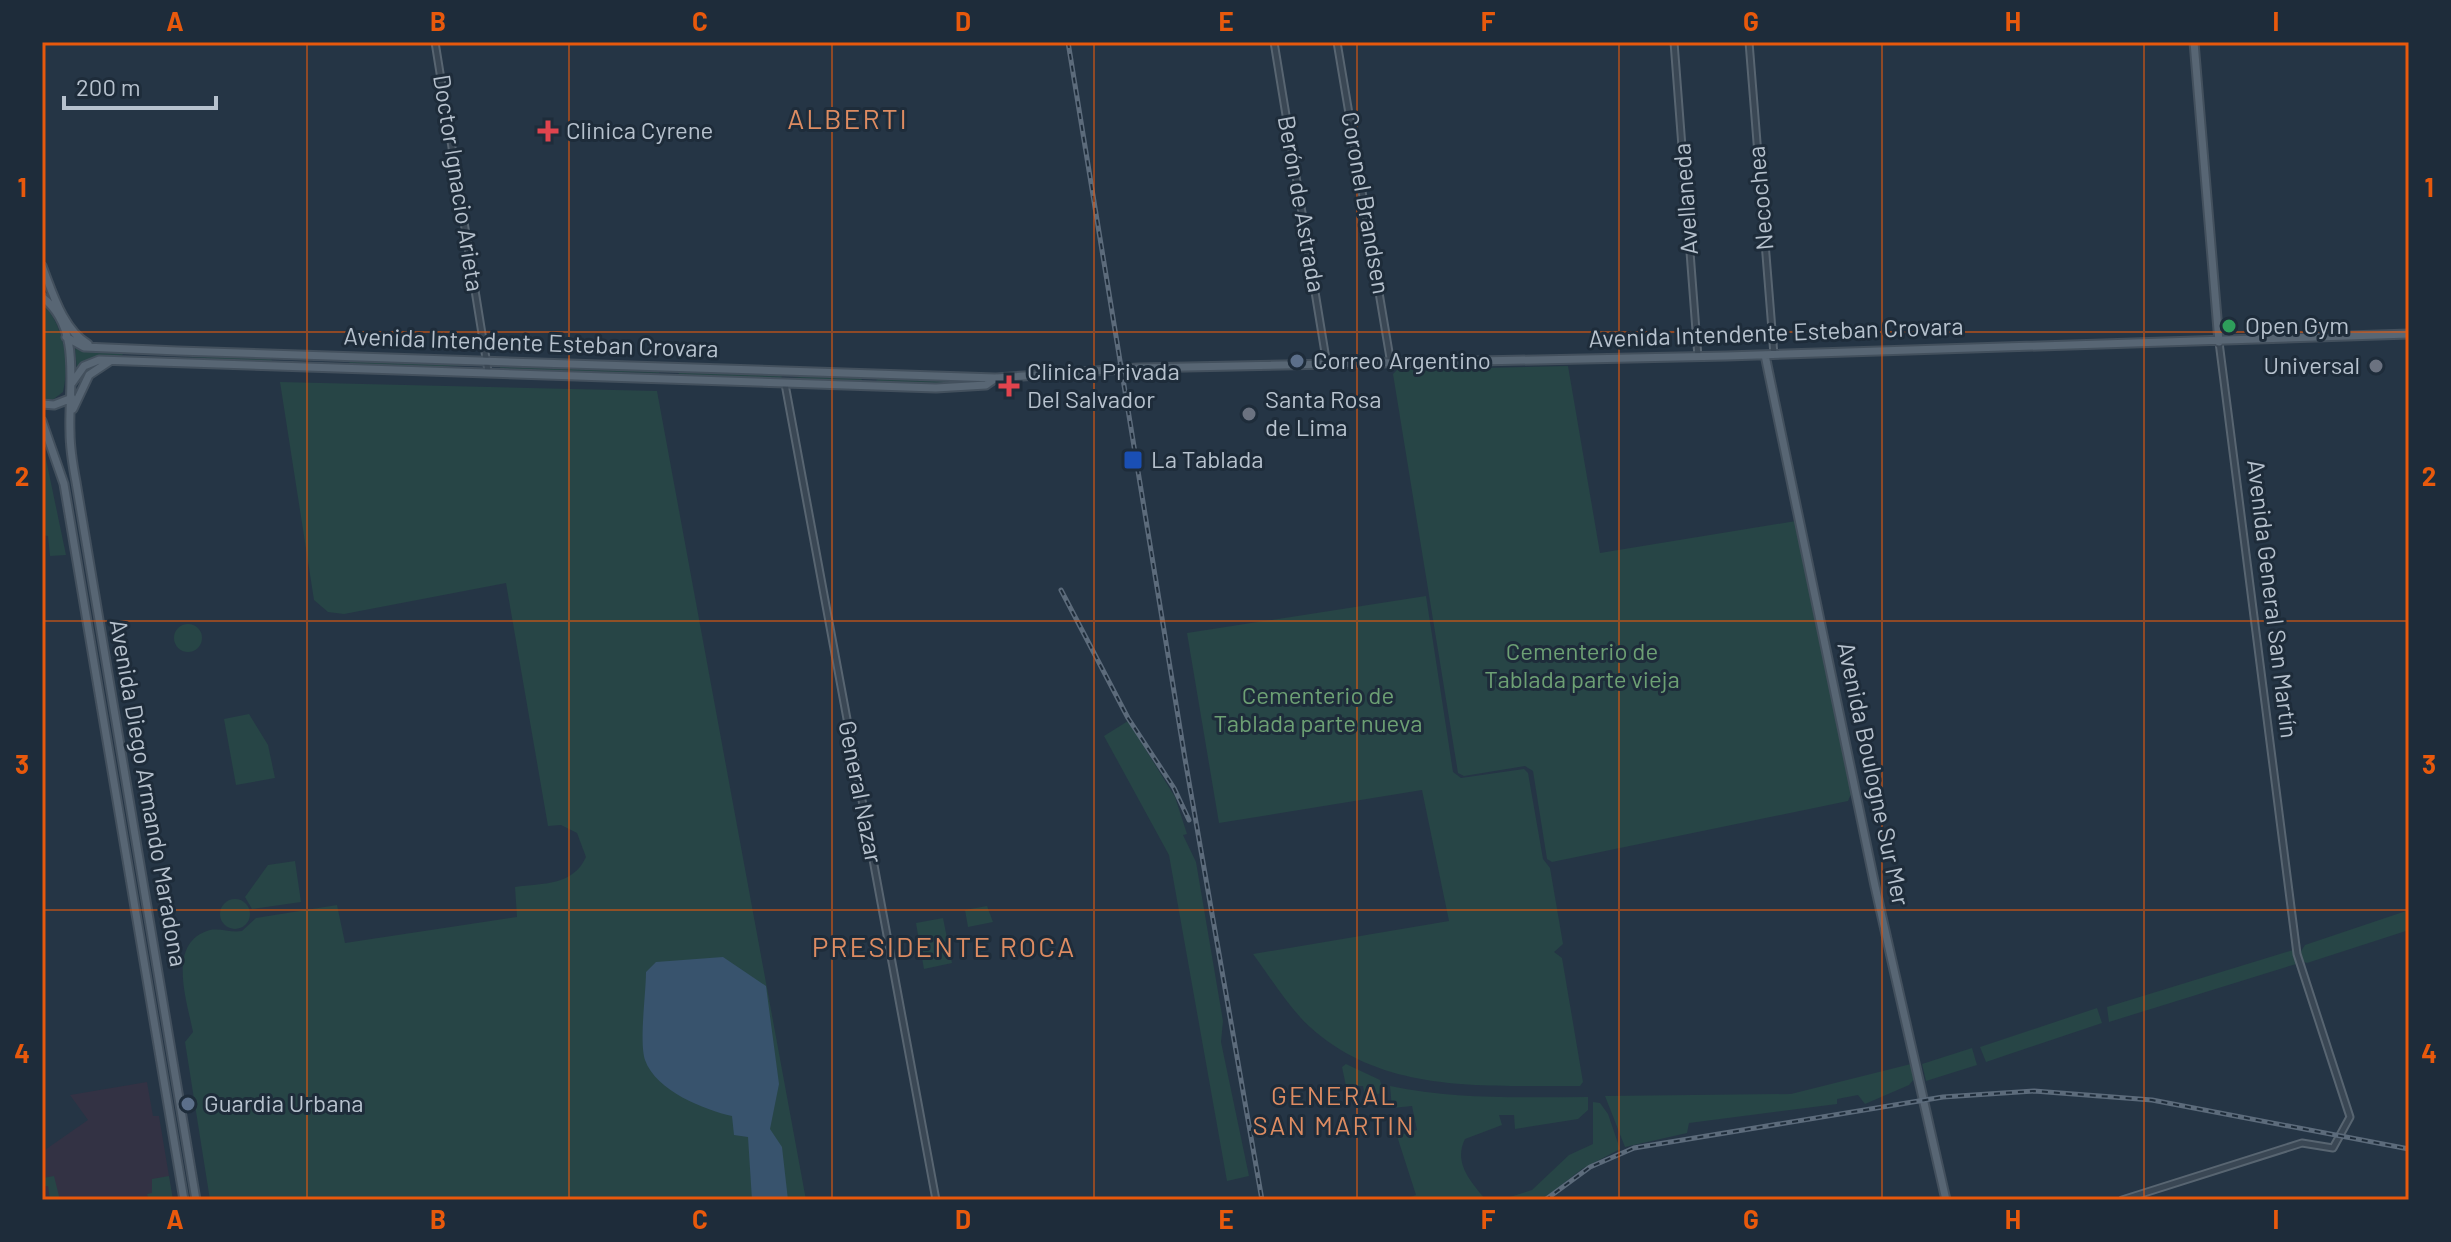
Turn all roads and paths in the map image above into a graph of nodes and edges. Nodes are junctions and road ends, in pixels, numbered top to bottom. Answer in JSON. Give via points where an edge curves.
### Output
{"nodes":[{"id":1,"x":435,"y":42,"type":"edge"},
{"id":2,"x":1274,"y":42,"type":"edge"},
{"id":3,"x":1337,"y":42,"type":"edge"},
{"id":4,"x":1674,"y":42,"type":"edge"},
{"id":5,"x":1749,"y":42,"type":"edge"},
{"id":6,"x":2194,"y":42,"type":"edge"},
{"id":7,"x":42,"y":268,"type":"edge"},
{"id":8,"x":42,"y":297,"type":"edge"},
{"id":9,"x":50,"y":303,"type":"junction"},
{"id":10,"x":2409,"y":334,"type":"edge"},
{"id":11,"x":66,"y":337,"type":"junction"},
{"id":12,"x":2219,"y":342,"type":"junction"},
{"id":13,"x":97,"y":347,"type":"junction"},
{"id":14,"x":1765,"y":355,"type":"junction"},
{"id":15,"x":1774,"y":355,"type":"junction"},
{"id":16,"x":1698,"y":357,"type":"junction"},
{"id":17,"x":112,"y":360,"type":"junction"},
{"id":18,"x":488,"y":360,"type":"junction"},
{"id":19,"x":1392,"y":365,"type":"junction"},
{"id":20,"x":1328,"y":366,"type":"junction"},
{"id":21,"x":488,"y":371,"type":"junction"},
{"id":22,"x":996,"y":378,"type":"junction"},
{"id":23,"x":785,"y":384,"type":"junction"},
{"id":24,"x":73,"y":392,"type":"junction"},
{"id":25,"x":42,"y":404,"type":"edge"},
{"id":26,"x":42,"y":421,"type":"edge"},
{"id":27,"x":184,"y":1200,"type":"edge"},
{"id":28,"x":196,"y":1200,"type":"edge"},
{"id":29,"x":936,"y":1200,"type":"edge"},
{"id":30,"x":1946,"y":1200,"type":"edge"},
{"id":31,"x":2122,"y":1200,"type":"edge"}],
"edges":[{"from":1,"to":18,"type":"street","name":"Doctor Ignacio Arieta"},
{"from":2,"to":20,"type":"street","name":"Berón de Astrada"},
{"from":3,"to":19,"type":"street","name":"Coronel Brandsen"},
{"from":4,"to":16,"type":"street","name":"Avellaneda"},
{"from":5,"to":15,"type":"street","name":"Necochea"},
{"from":6,"to":12,"type":"main road","name":"Avenida General San Martín"},
{"from":7,"to":9,"type":"main road"},
{"from":7,"to":13,"type":"main road","via":[[76,335]]},
{"from":8,"to":9,"type":"main road"},
{"from":9,"to":11,"type":"main road","name":"Avenida Diego Armando Maradona"},
{"from":10,"to":12,"type":"main road","name":"Avenida Intendente Esteban Crovara"},
{"from":11,"to":13,"type":"main road","name":"Avenida Intendente Esteban Crovara"},
{"from":11,"to":24,"type":"main road","name":"Avenida Diego Armando Maradona"},
{"from":12,"to":15,"type":"main road","name":"Avenida Intendente Esteban Crovara"},
{"from":12,"to":31,"type":"street","name":"Avenida General San Martín","via":[[2297,954],[2350,1113],[2349,1124],[2333,1148],[2306,1143]]},
{"from":13,"to":18,"type":"main road","name":"Avenida Intendente Esteban Crovara"},
{"from":14,"to":15,"type":"main road","name":"Avenida Intendente Esteban Crovara"},
{"from":14,"to":16,"type":"main road","name":"Avenida Intendente Esteban Crovara"},
{"from":14,"to":30,"type":"main road","name":"Avenida Boulogne Sur Mer"},
{"from":16,"to":19,"type":"main road","name":"Avenida Intendente Esteban Crovara"},
{"from":17,"to":21,"type":"main road","name":"Avenida Intendente Esteban Crovara"},
{"from":17,"to":24,"type":"main road","via":[[94,369]]},
{"from":17,"to":24,"type":"main road","name":"Avenida Intendente Esteban Crovara","via":[[88,363],[78,373]]},
{"from":18,"to":21,"type":"street","name":"Doctor Ignacio Arieta"},
{"from":18,"to":22,"type":"main road","name":"Avenida Intendente Esteban Crovara"},
{"from":19,"to":20,"type":"main road","name":"Avenida Intendente Esteban Crovara"},
{"from":20,"to":22,"type":"main road","name":"Avenida Intendente Esteban Crovara"},
{"from":21,"to":23,"type":"main road","name":"Avenida Intendente Esteban Crovara"},
{"from":22,"to":23,"type":"main road","name":"Avenida Intendente Esteban Crovara","via":[[986,385],[936,388]]},
{"from":23,"to":29,"type":"street","name":"General Nazar"},
{"from":24,"to":25,"type":"main road","via":[[60,403]]},
{"from":24,"to":28,"type":"main road","name":"Avenida Diego Armando Maradona","via":[[76,482]]},
{"from":26,"to":27,"type":"main road","name":"Avenida Diego Armando Maradona","via":[[64,484]]}]}
